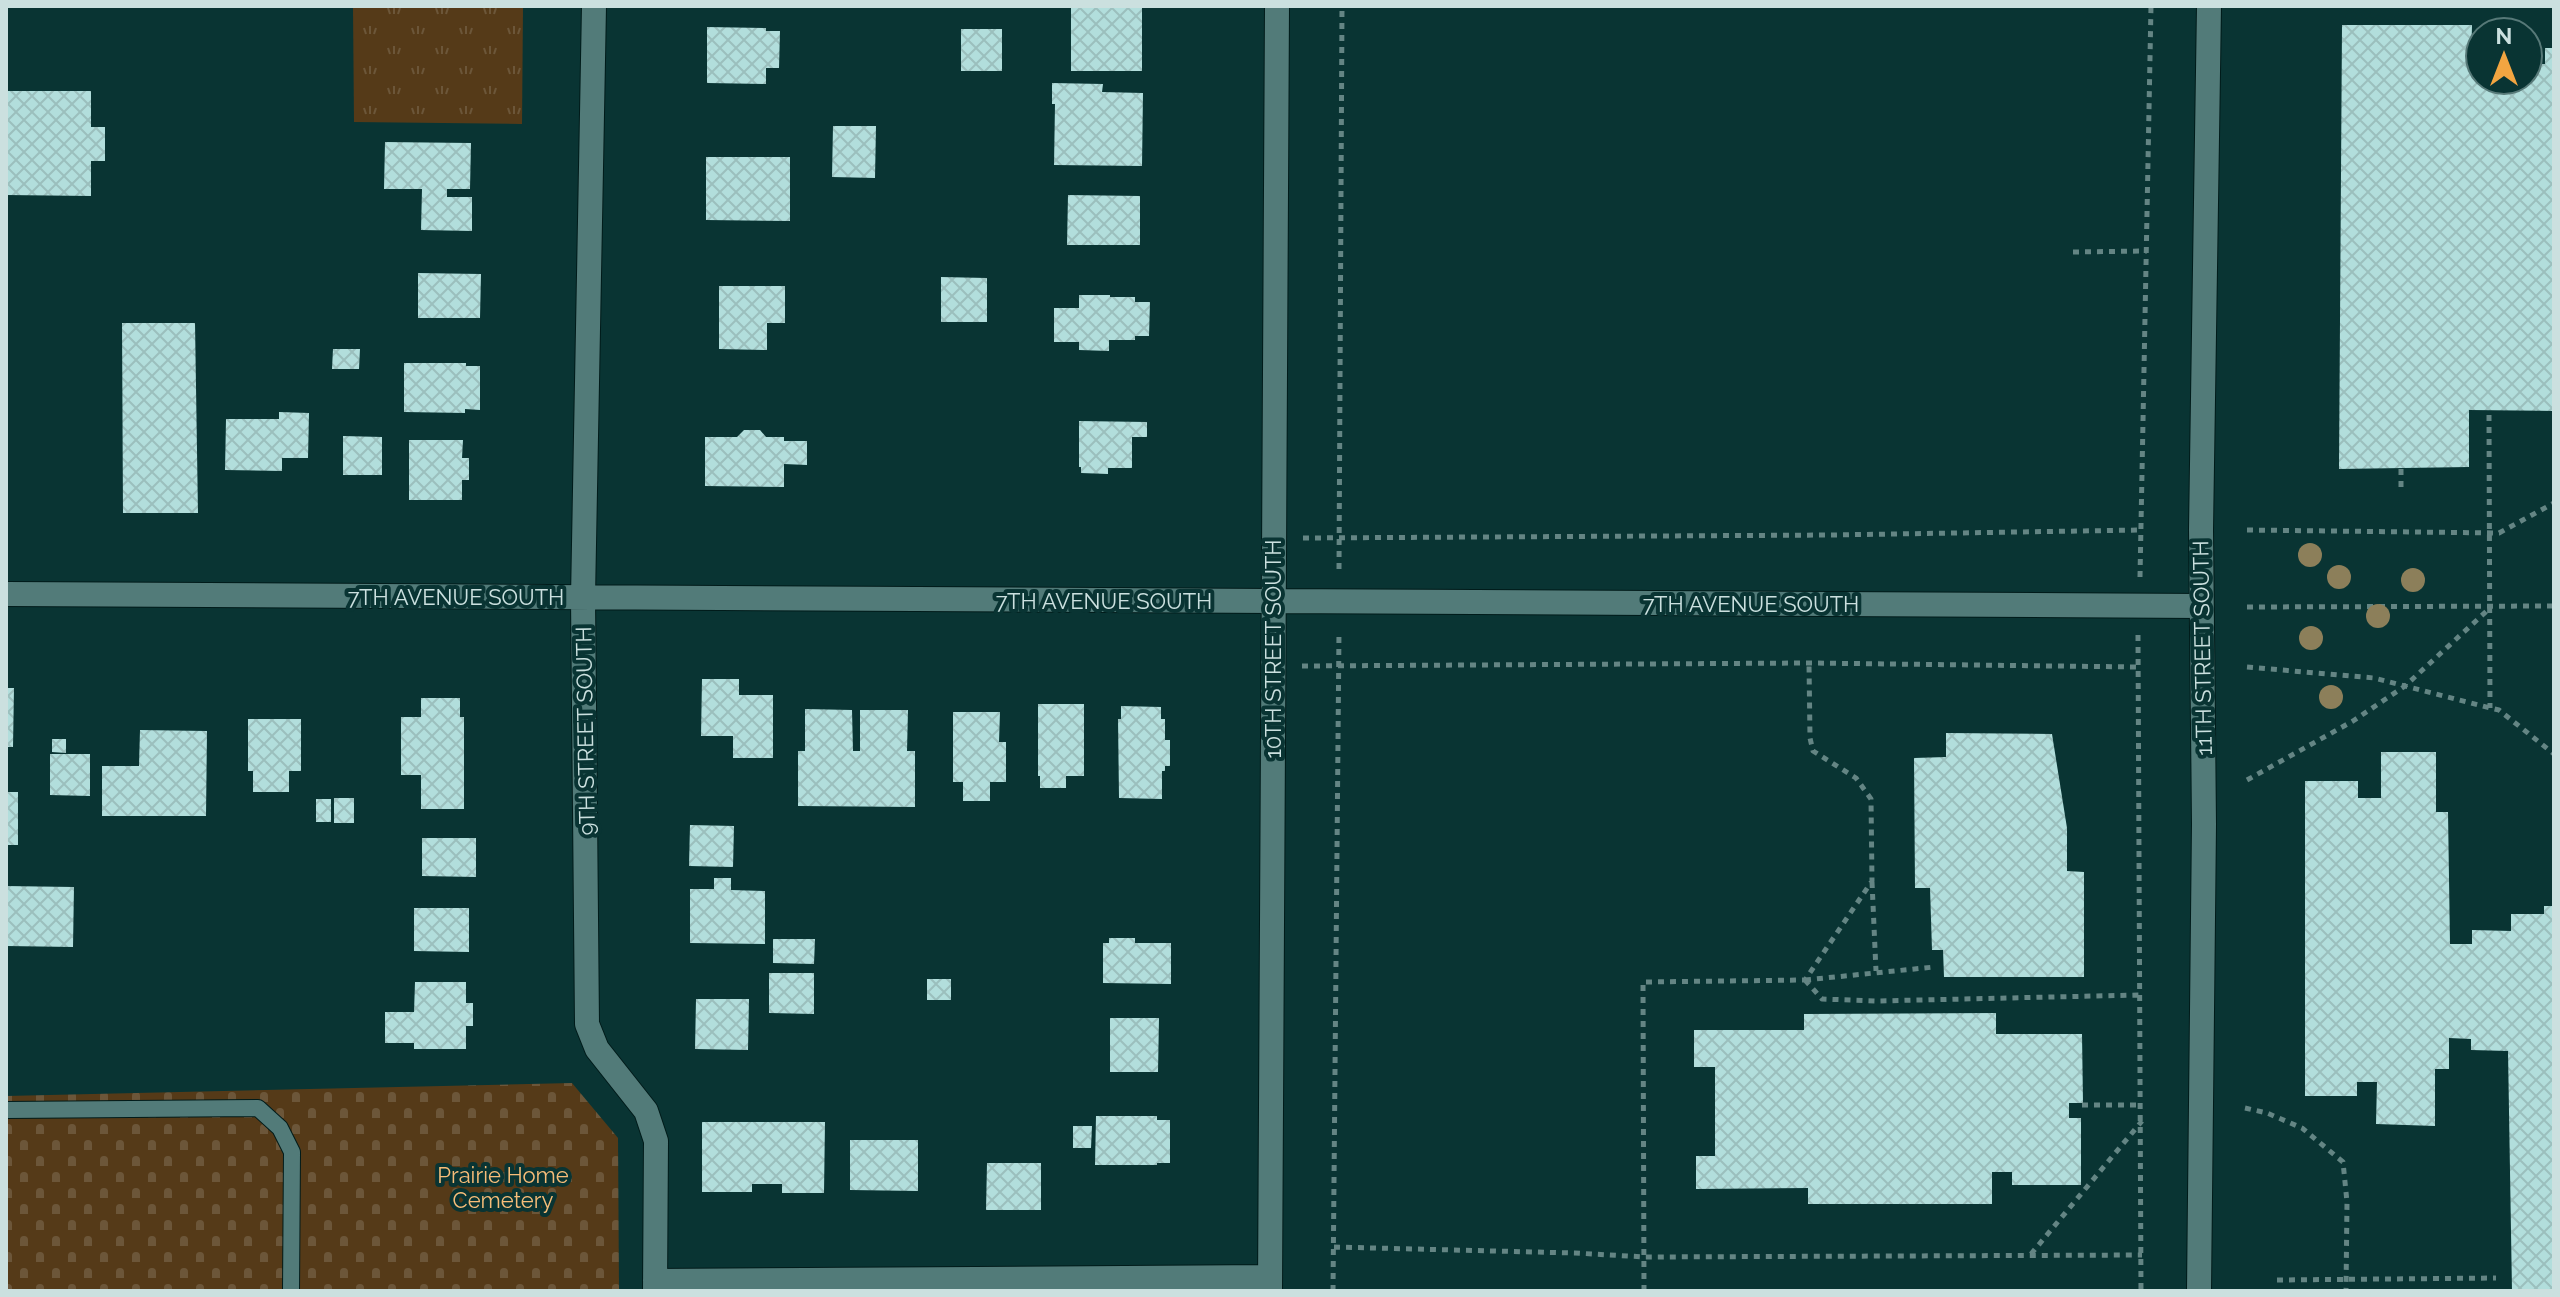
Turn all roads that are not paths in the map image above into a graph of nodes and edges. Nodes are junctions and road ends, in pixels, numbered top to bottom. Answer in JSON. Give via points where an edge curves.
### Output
{"nodes":[{"id":1,"x":594,"y":6,"type":"edge"},
{"id":2,"x":1277,"y":6,"type":"edge"},
{"id":3,"x":2209,"y":6,"type":"edge"},
{"id":4,"x":6,"y":594,"type":"edge"},
{"id":5,"x":583,"y":598,"type":"junction"},
{"id":6,"x":1274,"y":602,"type":"junction"},
{"id":7,"x":2201,"y":606,"type":"junction"},
{"id":8,"x":6,"y":1110,"type":"edge"},
{"id":9,"x":1270,"y":1284,"type":"edge"},
{"id":10,"x":655,"y":1286,"type":"edge"},
{"id":11,"x":291,"y":1291,"type":"edge"},
{"id":12,"x":2199,"y":1291,"type":"edge"}],
"edges":[{"from":1,"to":5,"type":"street","name":"9TH STREET SOUTH"},
{"from":2,"to":6,"type":"street","name":"10TH STREET SOUTH"},
{"from":3,"to":7,"type":"street","name":"11TH STREET SOUTH"},
{"from":4,"to":5,"type":"street","name":"7TH AVENUE SOUTH"},
{"from":5,"to":6,"type":"street","name":"7TH AVENUE SOUTH"},
{"from":5,"to":10,"type":"street","name":"9TH STREET SOUTH","via":[[587,1024],[597,1049],[646,1111],[656,1141]]},
{"from":6,"to":7,"type":"street","name":"7TH AVENUE SOUTH"},
{"from":6,"to":9,"type":"street","name":"10TH STREET SOUTH"},
{"from":7,"to":12,"type":"street","name":"11TH STREET SOUTH"},
{"from":8,"to":11,"type":"lane","via":[[258,1108],[280,1128],[292,1152]]},
{"from":9,"to":10,"type":"street"}]}
